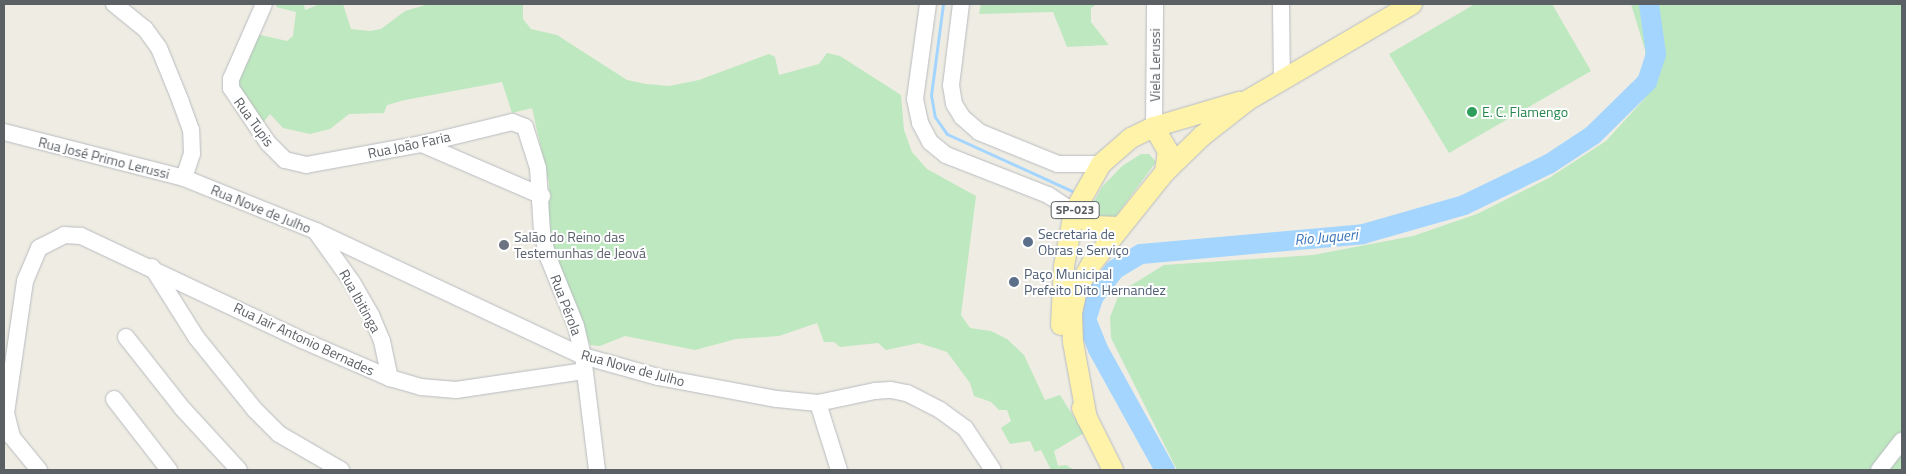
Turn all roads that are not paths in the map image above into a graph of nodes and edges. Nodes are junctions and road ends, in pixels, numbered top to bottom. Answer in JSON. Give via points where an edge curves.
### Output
{"nodes":[{"id":1,"x":114,"y":4,"type":"edge"},
{"id":2,"x":264,"y":4,"type":"edge"},
{"id":3,"x":928,"y":4,"type":"edge"},
{"id":4,"x":961,"y":4,"type":"edge"},
{"id":5,"x":1155,"y":4,"type":"edge"},
{"id":6,"x":1281,"y":4,"type":"edge"},
{"id":7,"x":1412,"y":4,"type":"edge"},
{"id":8,"x":1282,"y":81,"type":"junction"},
{"id":9,"x":1248,"y":100,"type":"junction"},
{"id":10,"x":512,"y":122,"type":"joint"},
{"id":11,"x":1154,"y":127,"type":"junction"},
{"id":12,"x":4,"y":132,"type":"edge"},
{"id":13,"x":422,"y":144,"type":"junction"},
{"id":14,"x":1101,"y":164,"type":"junction"},
{"id":15,"x":306,"y":166,"type":"joint"},
{"id":16,"x":1164,"y":172,"type":"junction"},
{"id":17,"x":184,"y":178,"type":"junction"},
{"id":18,"x":542,"y":196,"type":"junction"},
{"id":19,"x":1074,"y":212,"type":"junction"},
{"id":20,"x":1120,"y":227,"type":"junction"},
{"id":21,"x":316,"y":231,"type":"junction"},
{"id":22,"x":152,"y":267,"type":"junction"},
{"id":23,"x":126,"y":337,"type":"dead end"},
{"id":24,"x":584,"y":364,"type":"junction"},
{"id":25,"x":390,"y":378,"type":"junction"},
{"id":26,"x":114,"y":399,"type":"dead end"},
{"id":27,"x":818,"y":403,"type":"junction"},
{"id":28,"x":1088,"y":419,"type":"junction"},
{"id":29,"x":1902,"y":441,"type":"edge"},
{"id":30,"x":39,"y":470,"type":"edge"},
{"id":31,"x":169,"y":470,"type":"edge"},
{"id":32,"x":239,"y":470,"type":"edge"},
{"id":33,"x":341,"y":470,"type":"edge"},
{"id":34,"x":596,"y":470,"type":"edge"},
{"id":35,"x":839,"y":470,"type":"edge"},
{"id":36,"x":993,"y":470,"type":"edge"},
{"id":37,"x":1113,"y":470,"type":"edge"},
{"id":38,"x":1879,"y":470,"type":"edge"}],
"edges":[{"from":1,"to":17,"type":"street","name":"Rua José Primo Lerussi","via":[[145,29],[159,48],[181,102],[191,130],[192,154]]},
{"from":2,"to":15,"type":"street","name":"Rua Tupis","via":[[231,79],[231,88],[268,143],[285,160]]},
{"from":3,"to":19,"type":"street","via":[[915,98],[920,123],[930,142],[946,155],[1048,196]]},
{"from":4,"to":14,"type":"street","via":[[951,85],[954,104],[962,118],[979,132],[1058,164]]},
{"from":5,"to":11,"type":"street","name":"Viela Lerussi"},
{"from":6,"to":8,"type":"street"},
{"from":7,"to":8,"type":"main road","number":"SP-023"},
{"from":8,"to":9,"type":"main road","number":"SP-023"},
{"from":9,"to":11,"type":"main road","number":"SP-023"},
{"from":9,"to":16,"type":"main road","number":"SP-023","via":[[1202,136]]},
{"from":10,"to":13,"type":"street","name":"Rua João Faria"},
{"from":10,"to":18,"type":"street","name":"Rua Pérola","via":[[520,123],[530,135]]},
{"from":11,"to":14,"type":"main road","number":"SP-023","via":[[1131,138]]},
{"from":11,"to":16,"type":"main road","via":[[1168,150]]},
{"from":12,"to":17,"type":"street","name":"Rua José Primo Lerussi"},
{"from":13,"to":15,"type":"street","name":"Rua João Faria"},
{"from":13,"to":18,"type":"street"},
{"from":14,"to":19,"type":"main road","number":"SP-023"},
{"from":16,"to":20,"type":"main road","number":"SP-023"},
{"from":17,"to":21,"type":"street","name":"Rua Nove de Julho"},
{"from":18,"to":24,"type":"street","name":"Rua Pérola","via":[[542,232],[548,257],[576,326]]},
{"from":19,"to":20,"type":"main road","number":"SP-023","via":[[1096,226]]},
{"from":19,"to":28,"type":"main road","number":"SP-023","via":[[1064,266],[1060,317],[1070,381]]},
{"from":20,"to":28,"type":"main road","number":"SP-023","via":[[1077,289],[1072,313],[1073,342]]},
{"from":21,"to":24,"type":"street","name":"Rua Nove de Julho"},
{"from":21,"to":25,"type":"street","name":"Rua Ibitinga","via":[[371,315],[382,341]]},
{"from":22,"to":25,"type":"street","name":"Rua Jair Antonio Bernades"},
{"from":22,"to":30,"type":"street","name":"Rua Jair Antonio Bernades","via":[[81,236],[64,235],[40,248],[25,281],[6,413],[12,437]]},
{"from":22,"to":33,"type":"street","via":[[196,337],[254,409],[279,434]]},
{"from":23,"to":32,"type":"street","via":[[182,408]]},
{"from":24,"to":25,"type":"street","name":"Rua Jair Antonio Bernades","via":[[456,390],[440,390]]},
{"from":24,"to":27,"type":"street","name":"Rua Nove de Julho","via":[[777,399]]},
{"from":24,"to":34,"type":"street","name":"Rua Pérola"},
{"from":26,"to":31,"type":"street"},
{"from":27,"to":35,"type":"street"},
{"from":27,"to":36,"type":"street","name":"Rua Nove de Julho","via":[[875,391],[906,393],[940,410],[965,428]]},
{"from":28,"to":37,"type":"main road","number":"SP-023"},
{"from":29,"to":38,"type":"street"}]}
